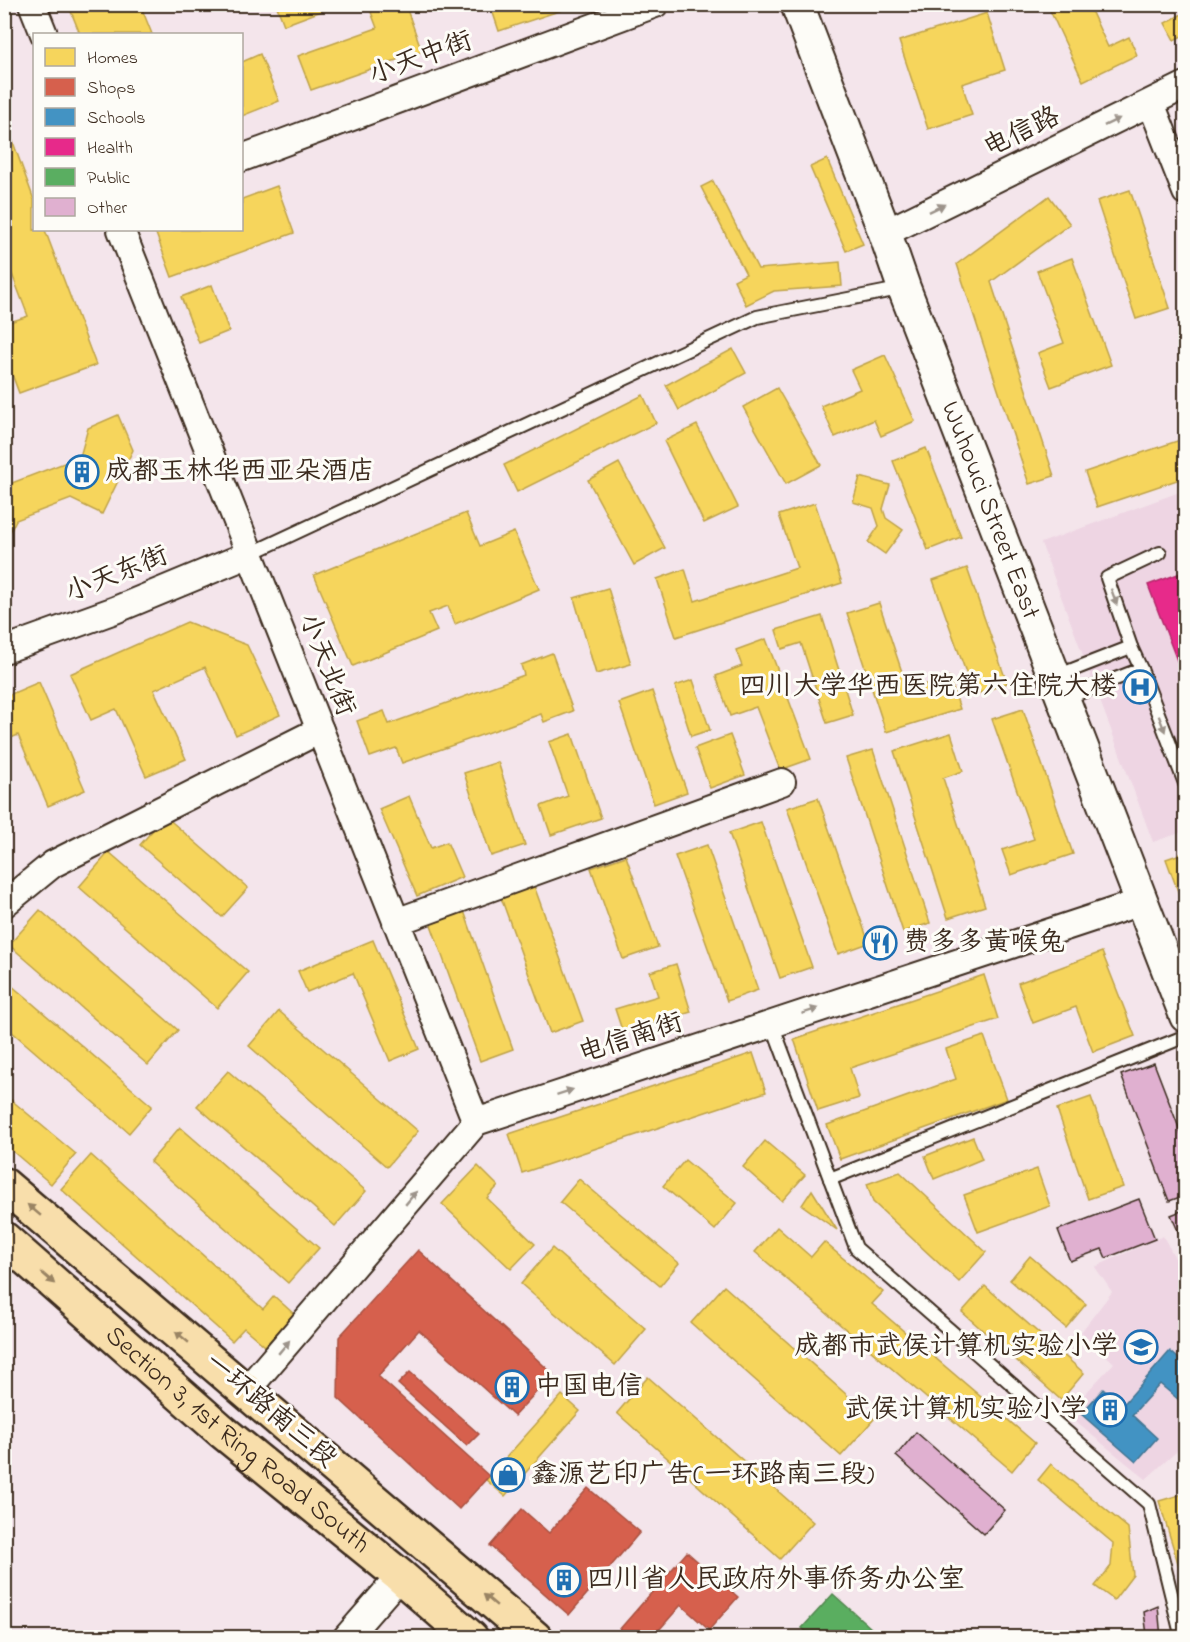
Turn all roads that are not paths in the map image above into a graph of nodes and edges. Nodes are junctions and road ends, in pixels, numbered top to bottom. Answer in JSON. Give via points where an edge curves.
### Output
{"nodes":[{"id":1,"x":32,"y":4,"type":"edge"},
{"id":2,"x":655,"y":4,"type":"edge"},
{"id":3,"x":797,"y":4,"type":"edge"},
{"id":4,"x":44,"y":33,"type":"edge"},
{"id":5,"x":1185,"y":85,"type":"edge"},
{"id":6,"x":1151,"y":103,"type":"junction"},
{"id":7,"x":243,"y":158,"type":"edge"},
{"id":8,"x":1185,"y":192,"type":"edge"},
{"id":9,"x":121,"y":231,"type":"edge"},
{"id":10,"x":885,"y":233,"type":"junction"},
{"id":11,"x":904,"y":288,"type":"junction"},
{"id":12,"x":1160,"y":553,"type":"dead end"},
{"id":13,"x":250,"y":554,"type":"junction"},
{"id":14,"x":1131,"y":647,"type":"junction"},
{"id":15,"x":4,"y":650,"type":"edge"},
{"id":16,"x":1141,"y":669,"type":"junction"},
{"id":17,"x":1059,"y":688,"type":"junction"},
{"id":18,"x":320,"y":730,"type":"junction"},
{"id":19,"x":782,"y":782,"type":"dead end"},
{"id":20,"x":1185,"y":786,"type":"edge"},
{"id":21,"x":1141,"y":902,"type":"junction"},
{"id":22,"x":4,"y":904,"type":"edge"},
{"id":23,"x":396,"y":922,"type":"junction"},
{"id":24,"x":1185,"y":1016,"type":"edge"},
{"id":25,"x":771,"y":1024,"type":"junction"},
{"id":26,"x":1185,"y":1036,"type":"edge"},
{"id":27,"x":476,"y":1122,"type":"junction"},
{"id":28,"x":830,"y":1179,"type":"junction"},
{"id":29,"x":4,"y":1185,"type":"edge"},
{"id":30,"x":4,"y":1239,"type":"edge"},
{"id":31,"x":246,"y":1391,"type":"junction"},
{"id":32,"x":400,"y":1576,"type":"junction"},
{"id":33,"x":346,"y":1638,"type":"edge"},
{"id":34,"x":471,"y":1638,"type":"edge"},
{"id":35,"x":535,"y":1638,"type":"edge"},
{"id":36,"x":1182,"y":1638,"type":"edge"}],
"edges":[{"from":1,"to":4,"type":"street"},
{"from":2,"to":7,"type":"street","name":"小天中街"},
{"from":3,"to":10,"type":"street","name":"Wuhouci Street East"},
{"from":5,"to":6,"type":"street","name":"电信路"},
{"from":6,"to":8,"type":"street"},
{"from":10,"to":6,"type":"street","name":"电信路","one_way":true},
{"from":9,"to":13,"type":"street","name":"小天北街"},
{"from":10,"to":11,"type":"street","name":"Wuhouci Street East"},
{"from":11,"to":13,"type":"lane","via":[[757,318]]},
{"from":11,"to":17,"type":"street","name":"Wuhouci Street East"},
{"from":12,"to":14,"type":"lane","one_way":true,"via":[[1107,578]]},
{"from":13,"to":15,"type":"street","name":"小天东街","via":[[115,610]]},
{"from":13,"to":18,"type":"street","name":"小天北街"},
{"from":14,"to":16,"type":"lane"},
{"from":14,"to":17,"type":"lane"},
{"from":16,"to":17,"type":"lane"},
{"from":16,"to":20,"type":"lane","one_way":true},
{"from":17,"to":21,"type":"street","name":"Wuhouci Street East"},
{"from":18,"to":22,"type":"street","via":[[53,864]]},
{"from":18,"to":23,"type":"street","name":"小天北街"},
{"from":19,"to":23,"type":"street"},
{"from":21,"to":24,"type":"street","name":"Wuhouci Street East"},
{"from":25,"to":21,"type":"street","name":"电信南街","one_way":true},
{"from":23,"to":27,"type":"street","name":"小天北街"},
{"from":27,"to":25,"type":"street","name":"电信南街","one_way":true},
{"from":25,"to":28,"type":"lane"},
{"from":26,"to":28,"type":"lane"},
{"from":31,"to":27,"type":"street","one_way":true},
{"from":28,"to":36,"type":"lane","via":[[856,1248],[1149,1504]]},
{"from":31,"to":29,"type":"main road","name":"一环路南三段","one_way":true},
{"from":30,"to":32,"type":"main road","name":"Section 3, 1st Ring Road South","one_way":true,"via":[[223,1431]]},
{"from":35,"to":31,"type":"main road","name":"一环路南三段","one_way":true},
{"from":32,"to":33,"type":"street"},
{"from":32,"to":34,"type":"main road","name":"Section 3, 1st Ring Road South"}]}
